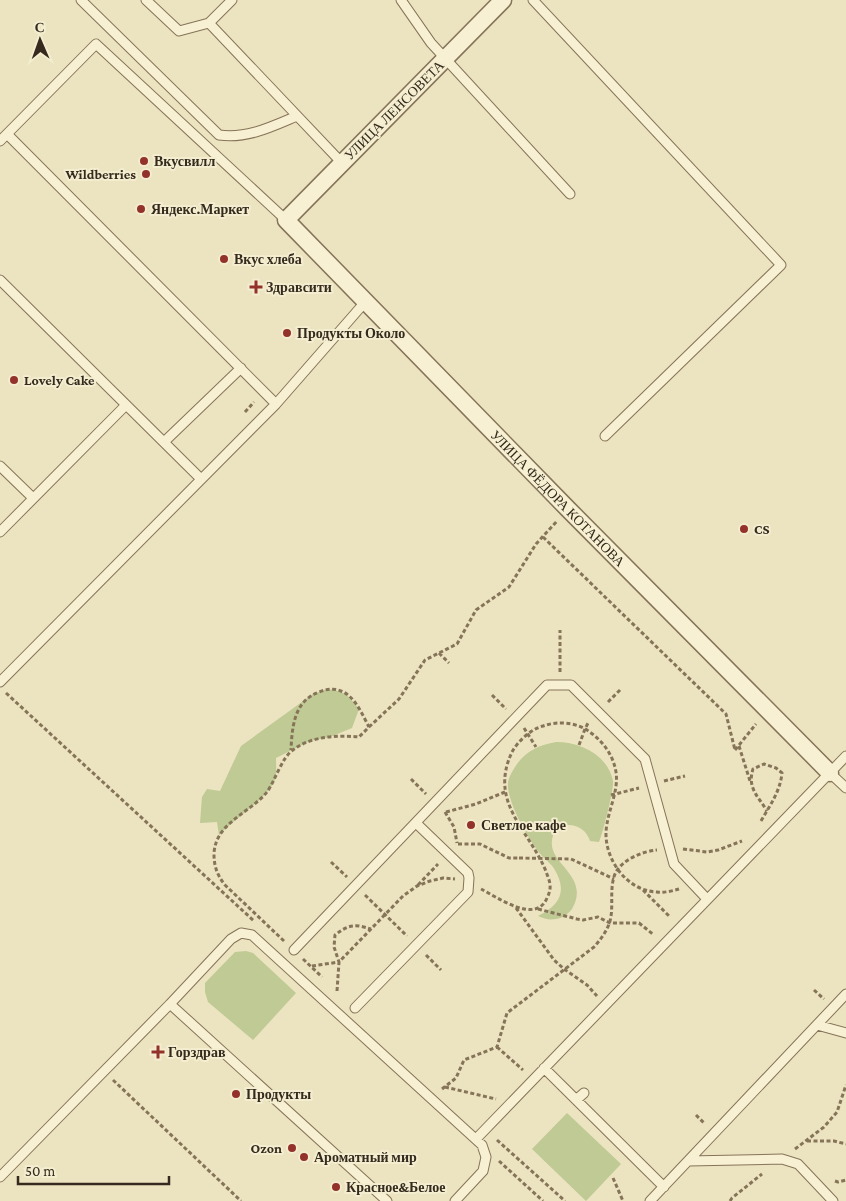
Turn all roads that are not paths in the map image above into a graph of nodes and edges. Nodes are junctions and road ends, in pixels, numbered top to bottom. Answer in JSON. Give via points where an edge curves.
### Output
{"nodes":[{"id":1,"x":81,"y":0,"type":"edge"},
{"id":2,"x":146,"y":0,"type":"edge"},
{"id":3,"x":232,"y":0,"type":"edge"},
{"id":4,"x":401,"y":0,"type":"edge"},
{"id":5,"x":503,"y":0,"type":"edge"},
{"id":6,"x":533,"y":0,"type":"edge"},
{"id":7,"x":209,"y":23,"type":"junction"},
{"id":8,"x":445,"y":58,"type":"junction"},
{"id":9,"x":297,"y":116,"type":"junction"},
{"id":10,"x":3,"y":138,"type":"edge"},
{"id":11,"x":342,"y":163,"type":"junction"},
{"id":12,"x":570,"y":194,"type":"dead end"},
{"id":13,"x":286,"y":220,"type":"junction"},
{"id":14,"x":0,"y":280,"type":"edge"},
{"id":15,"x":366,"y":301,"type":"junction"},
{"id":16,"x":241,"y":368,"type":"junction"},
{"id":17,"x":276,"y":404,"type":"junction"},
{"id":18,"x":126,"y":405,"type":"junction"},
{"id":19,"x":605,"y":436,"type":"dead end"},
{"id":20,"x":164,"y":442,"type":"junction"},
{"id":21,"x":0,"y":466,"type":"edge"},
{"id":22,"x":200,"y":478,"type":"junction"},
{"id":23,"x":33,"y":498,"type":"junction"},
{"id":24,"x":0,"y":532,"type":"edge"},
{"id":25,"x":0,"y":682,"type":"edge"},
{"id":26,"x":846,"y":756,"type":"edge"},
{"id":27,"x":830,"y":773,"type":"junction"},
{"id":28,"x":846,"y":788,"type":"edge"},
{"id":29,"x":416,"y":823,"type":"junction"},
{"id":30,"x":707,"y":899,"type":"junction"},
{"id":31,"x":294,"y":950,"type":"road end"},
{"id":32,"x":846,"y":994,"type":"edge"},
{"id":33,"x":170,"y":1004,"type":"junction"},
{"id":34,"x":355,"y":1008,"type":"dead end"},
{"id":35,"x":817,"y":1025,"type":"junction"},
{"id":36,"x":846,"y":1034,"type":"edge"},
{"id":37,"x":544,"y":1068,"type":"junction"},
{"id":38,"x":584,"y":1093,"type":"dead end"},
{"id":39,"x":576,"y":1100,"type":"junction"},
{"id":40,"x":479,"y":1142,"type":"junction"},
{"id":41,"x":688,"y":1161,"type":"junction"},
{"id":42,"x":0,"y":1177,"type":"edge"},
{"id":43,"x":664,"y":1187,"type":"junction"},
{"id":44,"x":387,"y":1201,"type":"edge"},
{"id":45,"x":455,"y":1201,"type":"edge"},
{"id":46,"x":650,"y":1201,"type":"edge"},
{"id":47,"x":833,"y":1201,"type":"edge"}],
"edges":[{"from":1,"to":9,"type":"lane","via":[[219,135],[246,135]]},
{"from":2,"to":7,"type":"lane","via":[[179,32]]},
{"from":3,"to":7,"type":"lane"},
{"from":4,"to":8,"type":"lane"},
{"from":5,"to":8,"type":"street","name":"УЛИЦА ЛЕНСОВЕТА"},
{"from":6,"to":19,"type":"lane","via":[[781,265]]},
{"from":7,"to":9,"type":"lane"},
{"from":8,"to":11,"type":"street","name":"УЛИЦА ЛЕНСОВЕТА"},
{"from":8,"to":12,"type":"lane"},
{"from":9,"to":11,"type":"lane"},
{"from":10,"to":13,"type":"lane","via":[[96,44]]},
{"from":10,"to":16,"type":"lane"},
{"from":11,"to":13,"type":"street","name":"УЛИЦА ЛЕНСОВЕТА"},
{"from":13,"to":15,"type":"street","name":"УЛИЦА ФЁДОРА КОТАНОВА"},
{"from":14,"to":18,"type":"lane"},
{"from":15,"to":17,"type":"lane"},
{"from":15,"to":27,"type":"street","name":"УЛИЦА ФЁДОРА КОТАНОВА"},
{"from":16,"to":17,"type":"lane"},
{"from":16,"to":20,"type":"lane"},
{"from":17,"to":22,"type":"lane"},
{"from":18,"to":20,"type":"lane"},
{"from":18,"to":23,"type":"lane"},
{"from":20,"to":22,"type":"lane"},
{"from":21,"to":23,"type":"lane"},
{"from":22,"to":25,"type":"lane"},
{"from":23,"to":24,"type":"lane"},
{"from":26,"to":27,"type":"lane"},
{"from":27,"to":28,"type":"lane"},
{"from":27,"to":30,"type":"lane"},
{"from":29,"to":30,"type":"lane","via":[[547,686],[571,685],[645,759],[674,864]]},
{"from":29,"to":31,"type":"lane"},
{"from":29,"to":34,"type":"lane","via":[[468,873],[468,892]]},
{"from":30,"to":37,"type":"lane"},
{"from":32,"to":35,"type":"lane"},
{"from":33,"to":40,"type":"lane","via":[[231,938],[241,934],[252,935]]},
{"from":33,"to":42,"type":"lane"},
{"from":33,"to":44,"type":"lane"},
{"from":35,"to":36,"type":"lane"},
{"from":35,"to":41,"type":"lane"},
{"from":37,"to":39,"type":"lane"},
{"from":37,"to":40,"type":"lane","via":[[485,1130]]},
{"from":38,"to":39,"type":"lane"},
{"from":39,"to":43,"type":"lane"},
{"from":40,"to":45,"type":"lane","via":[[486,1157],[483,1171]]},
{"from":41,"to":43,"type":"lane"},
{"from":41,"to":47,"type":"lane","via":[[782,1159],[798,1164]]},
{"from":43,"to":46,"type":"lane"}]}
